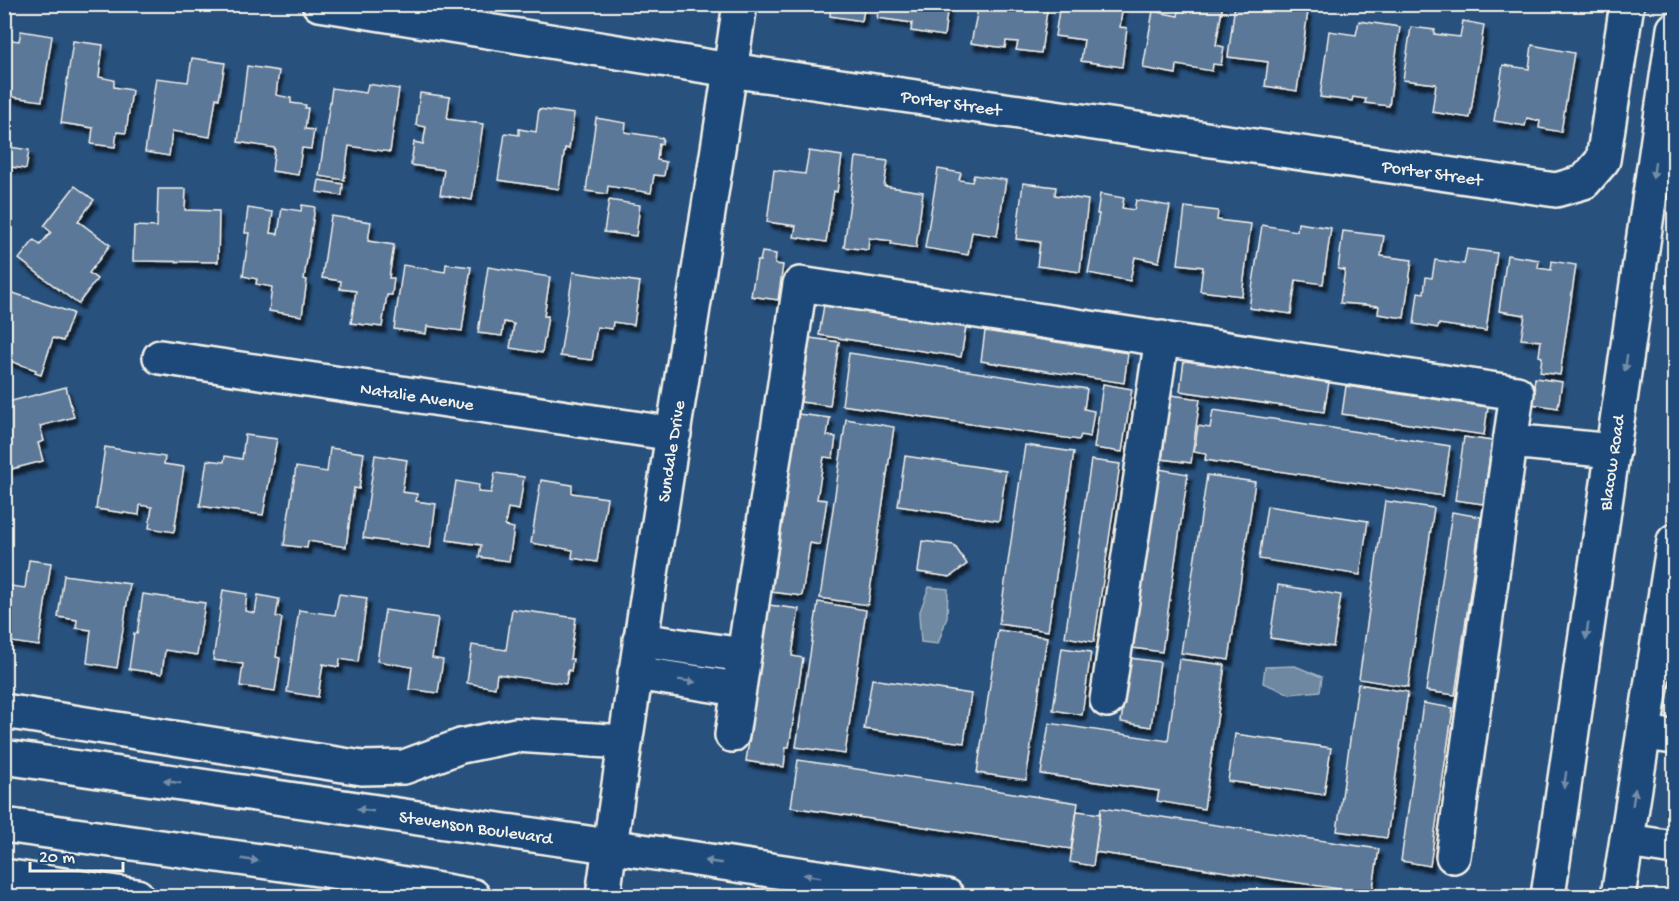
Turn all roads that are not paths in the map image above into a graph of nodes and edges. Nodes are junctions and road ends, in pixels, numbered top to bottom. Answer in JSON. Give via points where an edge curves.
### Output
{"nodes":[{"id":1,"x":319,"y":4,"type":"edge"},
{"id":2,"x":740,"y":4,"type":"edge"},
{"id":3,"x":1627,"y":4,"type":"edge"},
{"id":4,"x":1674,"y":29,"type":"edge"},
{"id":5,"x":730,"y":70,"type":"junction"},
{"id":6,"x":1162,"y":338,"type":"junction"},
{"id":7,"x":160,"y":357,"type":"dead end"},
{"id":8,"x":674,"y":434,"type":"junction"},
{"id":9,"x":1510,"y":441,"type":"junction"},
{"id":10,"x":1613,"y":451,"type":"junction"},
{"id":11,"x":1674,"y":541,"type":"edge"},
{"id":12,"x":1671,"y":591,"type":"edge"},
{"id":13,"x":640,"y":640,"type":"junction"},
{"id":14,"x":743,"y":655,"type":"junction"},
{"id":15,"x":635,"y":673,"type":"junction"},
{"id":16,"x":738,"y":688,"type":"junction"},
{"id":17,"x":1107,"y":700,"type":"dead end"},
{"id":18,"x":4,"y":711,"type":"edge"},
{"id":19,"x":732,"y":735,"type":"dead end"},
{"id":20,"x":1659,"y":735,"type":"edge"},
{"id":21,"x":624,"y":742,"type":"junction"},
{"id":22,"x":4,"y":757,"type":"edge"},
{"id":23,"x":4,"y":825,"type":"edge"},
{"id":24,"x":1627,"y":841,"type":"junction"},
{"id":25,"x":610,"y":846,"type":"junction"},
{"id":26,"x":1674,"y":848,"type":"edge"},
{"id":27,"x":1453,"y":856,"type":"dead end"},
{"id":28,"x":4,"y":876,"type":"edge"},
{"id":29,"x":137,"y":897,"type":"edge"},
{"id":30,"x":473,"y":897,"type":"edge"},
{"id":31,"x":603,"y":897,"type":"edge"},
{"id":32,"x":946,"y":897,"type":"edge"},
{"id":33,"x":1548,"y":897,"type":"edge"},
{"id":34,"x":1618,"y":897,"type":"edge"}],
"edges":[{"from":1,"to":5,"type":"street","name":"Porter Street"},
{"from":2,"to":5,"type":"street","name":"Sundale Drive"},
{"from":3,"to":5,"type":"street","name":"Porter Street","via":[[1603,160],[1584,182],[1556,190]]},
{"from":4,"to":10,"type":"street","name":"Blacow Road","one_way":true},
{"from":5,"to":8,"type":"street","name":"Sundale Drive"},
{"from":6,"to":9,"type":"street","via":[[1517,393]]},
{"from":6,"to":14,"type":"street","via":[[800,284]]},
{"from":6,"to":17,"type":"street"},
{"from":7,"to":8,"type":"street","name":"Natalie Avenue"},
{"from":8,"to":13,"type":"street","name":"Sundale Drive"},
{"from":9,"to":10,"type":"street"},
{"from":9,"to":27,"type":"street"},
{"from":10,"to":33,"type":"street","name":"Blacow Road","one_way":true},
{"from":11,"to":12,"type":"street"},
{"from":12,"to":20,"type":"street"},
{"from":13,"to":14,"type":"street"},
{"from":13,"to":15,"type":"street","name":"Sundale Drive"},
{"from":14,"to":16,"type":"street"},
{"from":15,"to":16,"type":"street","one_way":true},
{"from":15,"to":21,"type":"street","name":"Sundale Drive"},
{"from":16,"to":19,"type":"street"},
{"from":18,"to":21,"type":"street","via":[[362,768],[404,767],[461,746],[516,735]]},
{"from":24,"to":20,"type":"street","one_way":true},
{"from":21,"to":25,"type":"street","name":"Sundale Drive"},
{"from":25,"to":22,"type":"street","name":"Stevenson Boulevard","one_way":true},
{"from":23,"to":30,"type":"street","one_way":true,"via":[[332,872]]},
{"from":24,"to":26,"type":"street"},
{"from":24,"to":34,"type":"street"},
{"from":25,"to":31,"type":"street","name":"Sundale Drive"},
{"from":32,"to":25,"type":"street","name":"Stevenson Boulevard","one_way":true},
{"from":28,"to":29,"type":"street"}]}
